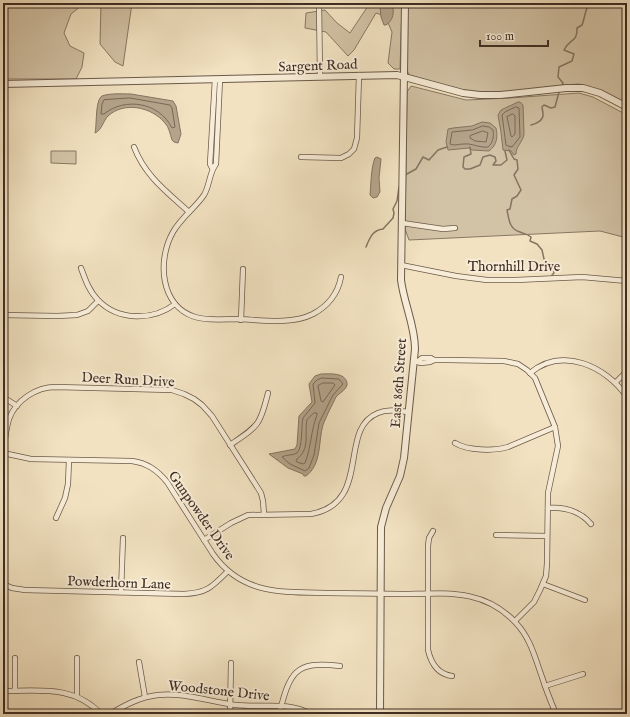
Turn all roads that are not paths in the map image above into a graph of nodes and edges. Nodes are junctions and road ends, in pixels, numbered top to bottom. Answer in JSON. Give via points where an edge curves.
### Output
{"nodes":[{"id":1,"x":319,"y":3,"type":"edge"},
{"id":2,"x":405,"y":3,"type":"edge"},
{"id":3,"x":359,"y":75,"type":"junction"},
{"id":4,"x":320,"y":77,"type":"junction"},
{"id":5,"x":404,"y":77,"type":"junction"},
{"id":6,"x":218,"y":79,"type":"junction"},
{"id":7,"x":3,"y":84,"type":"edge"},
{"id":8,"x":627,"y":107,"type":"edge"},
{"id":9,"x":134,"y":147,"type":"dead end"},
{"id":10,"x":301,"y":157,"type":"dead end"},
{"id":11,"x":189,"y":212,"type":"junction"},
{"id":12,"x":402,"y":223,"type":"junction"},
{"id":13,"x":455,"y":228,"type":"dead end"},
{"id":14,"x":401,"y":265,"type":"junction"},
{"id":15,"x":81,"y":268,"type":"dead end"},
{"id":16,"x":243,"y":269,"type":"dead end"},
{"id":17,"x":341,"y":277,"type":"dead end"},
{"id":18,"x":627,"y":281,"type":"edge"},
{"id":19,"x":98,"y":300,"type":"junction"},
{"id":20,"x":175,"y":304,"type":"junction"},
{"id":21,"x":3,"y":315,"type":"edge"},
{"id":22,"x":242,"y":320,"type":"junction"},
{"id":23,"x":416,"y":361,"type":"junction"},
{"id":24,"x":627,"y":371,"type":"edge"},
{"id":25,"x":530,"y":372,"type":"junction"},
{"id":26,"x":616,"y":382,"type":"junction"},
{"id":27,"x":268,"y":393,"type":"dead end"},
{"id":28,"x":3,"y":397,"type":"edge"},
{"id":29,"x":627,"y":397,"type":"edge"},
{"id":30,"x":17,"y":406,"type":"junction"},
{"id":31,"x":409,"y":412,"type":"junction"},
{"id":32,"x":555,"y":428,"type":"junction"},
{"id":33,"x":455,"y":443,"type":"dead end"},
{"id":34,"x":230,"y":445,"type":"junction"},
{"id":35,"x":3,"y":452,"type":"edge"},
{"id":36,"x":68,"y":460,"type":"junction"},
{"id":37,"x":548,"y":508,"type":"junction"},
{"id":38,"x":264,"y":514,"type":"junction"},
{"id":39,"x":56,"y":518,"type":"dead end"},
{"id":40,"x":591,"y":524,"type":"dead end"},
{"id":41,"x":433,"y":531,"type":"dead end"},
{"id":42,"x":496,"y":535,"type":"dead end"},
{"id":43,"x":547,"y":536,"type":"junction"},
{"id":44,"x":123,"y":538,"type":"dead end"},
{"id":45,"x":204,"y":540,"type":"junction"},
{"id":46,"x":228,"y":571,"type":"junction"},
{"id":47,"x":3,"y":584,"type":"edge"},
{"id":48,"x":543,"y":584,"type":"junction"},
{"id":49,"x":121,"y":592,"type":"junction"},
{"id":50,"x":380,"y":594,"type":"junction"},
{"id":51,"x":427,"y":594,"type":"junction"},
{"id":52,"x":585,"y":600,"type":"dead end"},
{"id":53,"x":514,"y":621,"type":"junction"},
{"id":54,"x":15,"y":658,"type":"dead end"},
{"id":55,"x":77,"y":658,"type":"dead end"},
{"id":56,"x":139,"y":662,"type":"dead end"},
{"id":57,"x":231,"y":663,"type":"dead end"},
{"id":58,"x":340,"y":666,"type":"dead end"},
{"id":59,"x":583,"y":674,"type":"dead end"},
{"id":60,"x":452,"y":676,"type":"dead end"},
{"id":61,"x":545,"y":686,"type":"junction"},
{"id":62,"x":3,"y":691,"type":"edge"},
{"id":63,"x":15,"y":691,"type":"junction"},
{"id":64,"x":77,"y":696,"type":"junction"},
{"id":65,"x":145,"y":698,"type":"junction"},
{"id":66,"x":231,"y":705,"type":"junction"},
{"id":67,"x":281,"y":706,"type":"junction"},
{"id":68,"x":101,"y":714,"type":"edge"},
{"id":69,"x":110,"y":714,"type":"edge"},
{"id":70,"x":230,"y":714,"type":"edge"},
{"id":71,"x":279,"y":714,"type":"edge"},
{"id":72,"x":311,"y":714,"type":"edge"},
{"id":73,"x":380,"y":714,"type":"edge"},
{"id":74,"x":556,"y":714,"type":"edge"}],
"edges":[{"from":1,"to":4,"type":"street"},
{"from":2,"to":5,"type":"street","name":"East 86th Street"},
{"from":3,"to":4,"type":"street","name":"Sargent Road"},
{"from":3,"to":5,"type":"street","name":"Sargent Road"},
{"from":3,"to":10,"type":"street","via":[[357,138],[354,149],[347,156],[339,158]]},
{"from":4,"to":6,"type":"street","name":"Sargent Road"},
{"from":5,"to":8,"type":"street","name":"Sargent Road","via":[[480,95],[581,88],[600,93]]},
{"from":5,"to":12,"type":"street","name":"East 86th Street"},
{"from":6,"to":7,"type":"street","name":"Sargent Road"},
{"from":6,"to":11,"type":"street","via":[[216,164],[212,168],[205,193]]},
{"from":9,"to":11,"type":"street","via":[[145,169]]},
{"from":11,"to":20,"type":"street","via":[[172,233],[164,259],[165,282]]},
{"from":12,"to":13,"type":"street"},
{"from":12,"to":14,"type":"street","name":"East 86th Street"},
{"from":14,"to":18,"type":"street","name":"Thornhill Drive","via":[[452,276],[483,279],[582,277]]},
{"from":14,"to":23,"type":"street","name":"East 86th Street","via":[[403,293],[414,334]]},
{"from":15,"to":19,"type":"street","via":[[86,282]]},
{"from":16,"to":22,"type":"street"},
{"from":17,"to":22,"type":"street","via":[[332,298],[324,307],[307,316],[290,320]]},
{"from":19,"to":20,"type":"street","via":[[112,310],[135,317],[164,311]]},
{"from":19,"to":21,"type":"street","via":[[88,311],[77,315]]},
{"from":20,"to":22,"type":"street","via":[[187,314],[199,318]]},
{"from":23,"to":25,"type":"street","via":[[422,358],[506,361],[520,365]]},
{"from":23,"to":31,"type":"street","name":"East 86th Street"},
{"from":24,"to":26,"type":"street"},
{"from":25,"to":26,"type":"street","via":[[549,362],[574,361],[597,369]]},
{"from":25,"to":32,"type":"street","via":[[538,384]]},
{"from":26,"to":29,"type":"street"},
{"from":27,"to":34,"type":"street","via":[[263,413],[256,426]]},
{"from":28,"to":30,"type":"street"},
{"from":30,"to":34,"type":"street","name":"Deer Run Drive","via":[[34,392],[52,387],[172,390],[190,396],[202,405]]},
{"from":30,"to":35,"type":"street","via":[[9,421]]},
{"from":31,"to":38,"type":"street","via":[[384,411],[364,423],[359,434],[347,487],[331,506],[311,514]]},
{"from":31,"to":50,"type":"street","name":"East 86th Street","via":[[402,470],[382,520]]},
{"from":32,"to":33,"type":"street","via":[[501,449],[469,448]]},
{"from":32,"to":37,"type":"street","via":[[558,446],[549,489]]},
{"from":34,"to":38,"type":"street","name":"Deer Run Drive","via":[[261,493]]},
{"from":35,"to":36,"type":"street","name":"Gunpowder Drive","via":[[29,458]]},
{"from":36,"to":39,"type":"street","via":[[68,484]]},
{"from":36,"to":45,"type":"street","name":"Gunpowder Drive","via":[[132,461],[151,467],[167,482]]},
{"from":37,"to":40,"type":"street","via":[[574,511]]},
{"from":37,"to":43,"type":"street"},
{"from":38,"to":45,"type":"street","via":[[242,517]]},
{"from":41,"to":51,"type":"street","via":[[428,546]]},
{"from":42,"to":43,"type":"street"},
{"from":43,"to":48,"type":"street","via":[[547,563]]},
{"from":44,"to":49,"type":"street"},
{"from":45,"to":46,"type":"street","name":"Gunpowder Drive"},
{"from":46,"to":49,"type":"street","name":"Powderhorn Lane","via":[[213,586],[196,593]]},
{"from":46,"to":50,"type":"street","name":"Gunpowder Drive","via":[[248,584],[275,591]]},
{"from":47,"to":49,"type":"street","name":"Powderhorn Lane","via":[[25,590]]},
{"from":48,"to":52,"type":"street"},
{"from":48,"to":53,"type":"street","via":[[534,602]]},
{"from":50,"to":51,"type":"street","name":"Gunpowder Drive"},
{"from":50,"to":73,"type":"street","name":"East 86th Street"},
{"from":51,"to":53,"type":"street","name":"Gunpowder Drive","via":[[458,594],[479,598],[500,609]]},
{"from":51,"to":60,"type":"street","via":[[427,647],[430,658],[438,670]]},
{"from":53,"to":61,"type":"street","name":"Gunpowder Drive","via":[[532,647]]},
{"from":54,"to":63,"type":"street"},
{"from":55,"to":64,"type":"street"},
{"from":56,"to":65,"type":"street"},
{"from":57,"to":66,"type":"street"},
{"from":58,"to":67,"type":"street","via":[[317,664],[300,670],[288,683]]},
{"from":59,"to":61,"type":"street"},
{"from":61,"to":74,"type":"street","name":"Gunpowder Drive"},
{"from":62,"to":63,"type":"street"},
{"from":63,"to":64,"type":"street","via":[[58,691]]},
{"from":64,"to":68,"type":"street"},
{"from":65,"to":66,"type":"street","name":"Woodstone Drive","via":[[174,695]]},
{"from":65,"to":69,"type":"street","name":"Woodstone Drive"},
{"from":66,"to":67,"type":"street","name":"Woodstone Drive"},
{"from":66,"to":70,"type":"street"},
{"from":67,"to":71,"type":"street"},
{"from":67,"to":72,"type":"street","name":"Woodstone Drive"}]}
